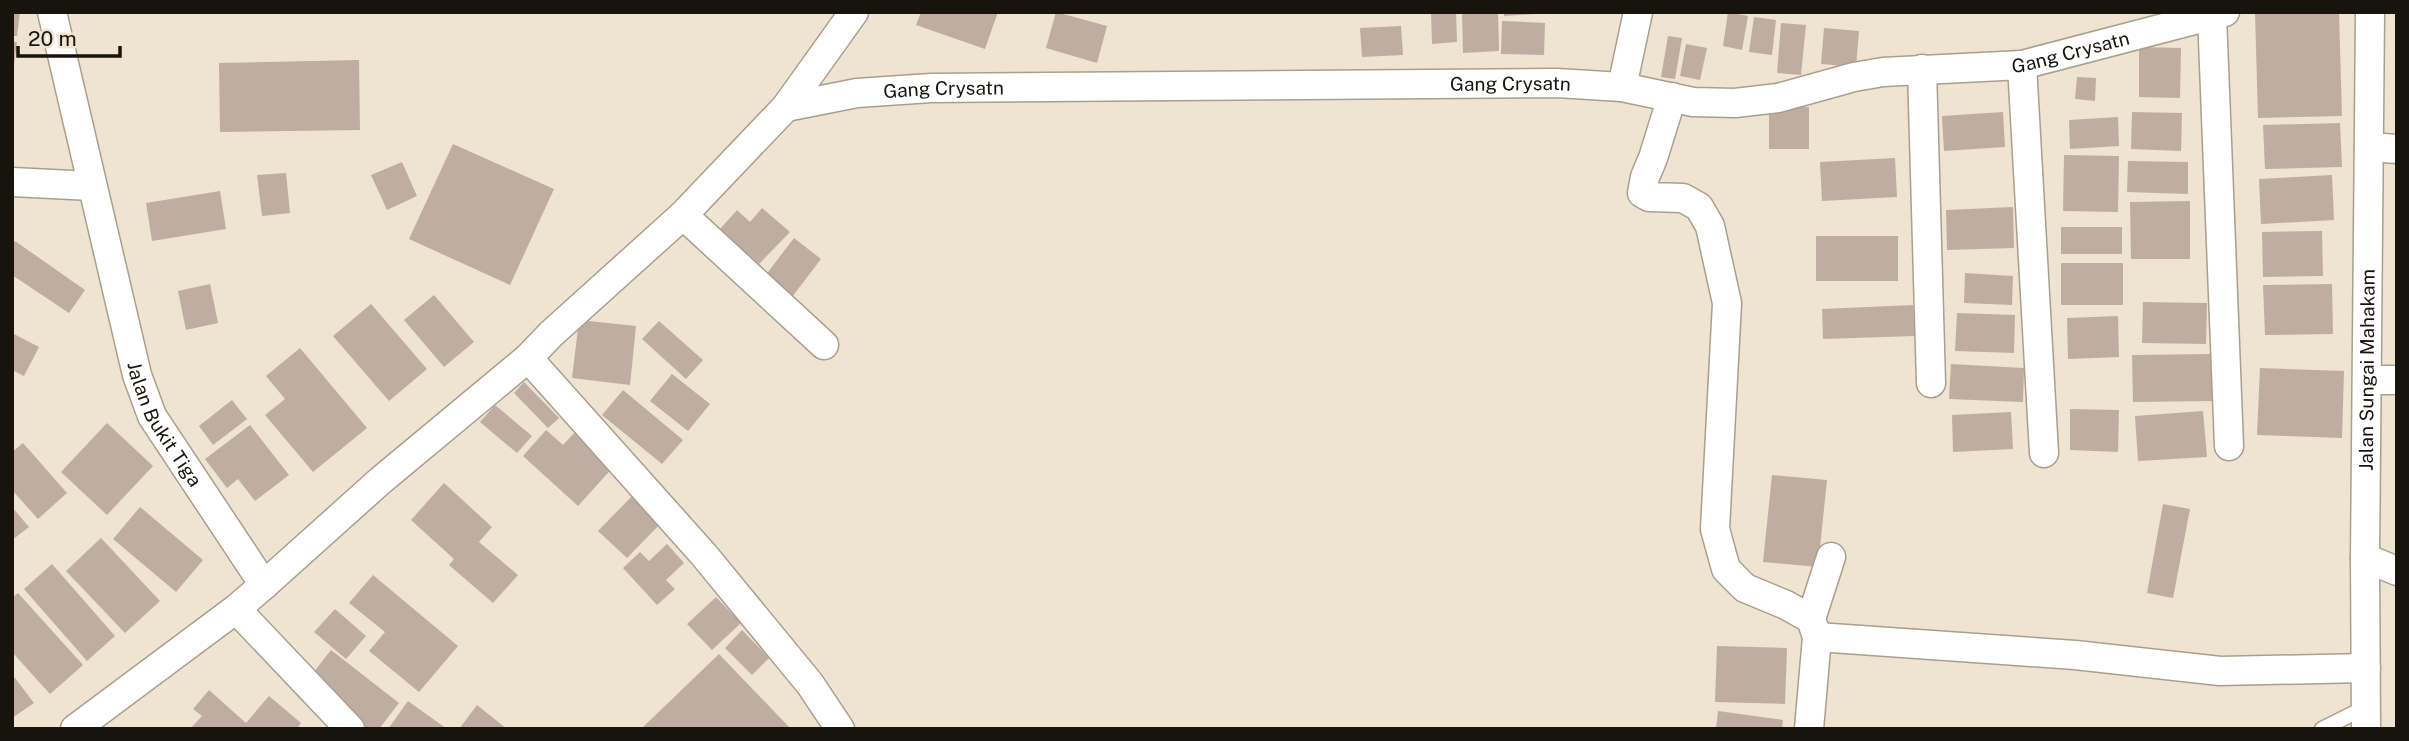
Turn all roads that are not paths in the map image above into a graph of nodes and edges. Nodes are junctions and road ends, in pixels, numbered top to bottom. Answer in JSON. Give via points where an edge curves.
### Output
{"nodes":[{"id":1,"x":52,"y":12,"type":"edge"},
{"id":2,"x":853,"y":12,"type":"edge"},
{"id":3,"x":1638,"y":12,"type":"edge"},
{"id":4,"x":2370,"y":12,"type":"edge"},
{"id":5,"x":2218,"y":14,"type":"edge"},
{"id":6,"x":2022,"y":65,"type":"junction"},
{"id":7,"x":1923,"y":69,"type":"junction"},
{"id":8,"x":1622,"y":87,"type":"junction"},
{"id":9,"x":1672,"y":97,"type":"junction"},
{"id":10,"x":786,"y":107,"type":"junction"},
{"id":11,"x":2383,"y":148,"type":"edge"},
{"id":12,"x":12,"y":182,"type":"edge"},
{"id":13,"x":92,"y":186,"type":"junction"},
{"id":14,"x":683,"y":215,"type":"junction"},
{"id":15,"x":824,"y":345,"type":"dead end"},
{"id":16,"x":528,"y":358,"type":"junction"},
{"id":17,"x":2368,"y":380,"type":"junction"},
{"id":18,"x":2397,"y":380,"type":"edge"},
{"id":19,"x":1931,"y":383,"type":"dead end"},
{"id":20,"x":2229,"y":446,"type":"dead end"},
{"id":21,"x":2044,"y":453,"type":"dead end"},
{"id":22,"x":1831,"y":557,"type":"dead end"},
{"id":23,"x":2365,"y":558,"type":"junction"},
{"id":24,"x":2397,"y":571,"type":"edge"},
{"id":25,"x":264,"y":585,"type":"junction"},
{"id":26,"x":236,"y":609,"type":"junction"},
{"id":27,"x":1814,"y":628,"type":"junction"},
{"id":28,"x":2366,"y":668,"type":"junction"},
{"id":29,"x":2366,"y":718,"type":"edge"},
{"id":30,"x":75,"y":729,"type":"edge"},
{"id":31,"x":350,"y":729,"type":"edge"},
{"id":32,"x":840,"y":729,"type":"edge"},
{"id":33,"x":1809,"y":729,"type":"edge"},
{"id":34,"x":2322,"y":729,"type":"edge"}],
"edges":[{"from":1,"to":13,"type":"street","name":"Jalan Bukit Tiga"},
{"from":2,"to":10,"type":"street"},
{"from":3,"to":8,"type":"street"},
{"from":4,"to":11,"type":"street","name":"Jalan Sungai Mahakam"},
{"from":5,"to":6,"type":"street","name":"Gang Crysatn"},
{"from":5,"to":20,"type":"street"},
{"from":6,"to":7,"type":"street","name":"Gang Crysatn"},
{"from":6,"to":21,"type":"street"},
{"from":7,"to":9,"type":"street","name":"Gang Crysatn","via":[[1854,77],[1779,98],[1735,103]]},
{"from":7,"to":19,"type":"street"},
{"from":8,"to":9,"type":"street","name":"Gang Crysatn"},
{"from":8,"to":10,"type":"street","name":"Gang Crysatn","via":[[1557,83],[931,88],[857,93]]},
{"from":9,"to":27,"type":"street","via":[[1642,193],[1683,198],[1699,207],[1710,226],[1727,303],[1715,529],[1726,569],[1745,588],[1786,605]]},
{"from":10,"to":14,"type":"street"},
{"from":11,"to":17,"type":"street","name":"Jalan Sungai Mahakam"},
{"from":12,"to":13,"type":"street"},
{"from":13,"to":25,"type":"street","name":"Jalan Bukit Tiga","via":[[137,375],[152,416]]},
{"from":14,"to":15,"type":"street"},
{"from":14,"to":16,"type":"street"},
{"from":16,"to":25,"type":"street"},
{"from":16,"to":32,"type":"street","via":[[704,555],[810,684]]},
{"from":17,"to":18,"type":"street"},
{"from":17,"to":23,"type":"street","name":"Jalan Sungai Mahakam"},
{"from":22,"to":27,"type":"street"},
{"from":23,"to":24,"type":"street"},
{"from":23,"to":28,"type":"street","name":"Jalan Sungai Mahakam"},
{"from":25,"to":26,"type":"street"},
{"from":26,"to":30,"type":"street"},
{"from":26,"to":31,"type":"street"},
{"from":27,"to":28,"type":"street","via":[[2220,671]]},
{"from":27,"to":33,"type":"street"},
{"from":28,"to":29,"type":"street","name":"Jalan Sungai Mahakam"},
{"from":29,"to":34,"type":"lane"}]}
